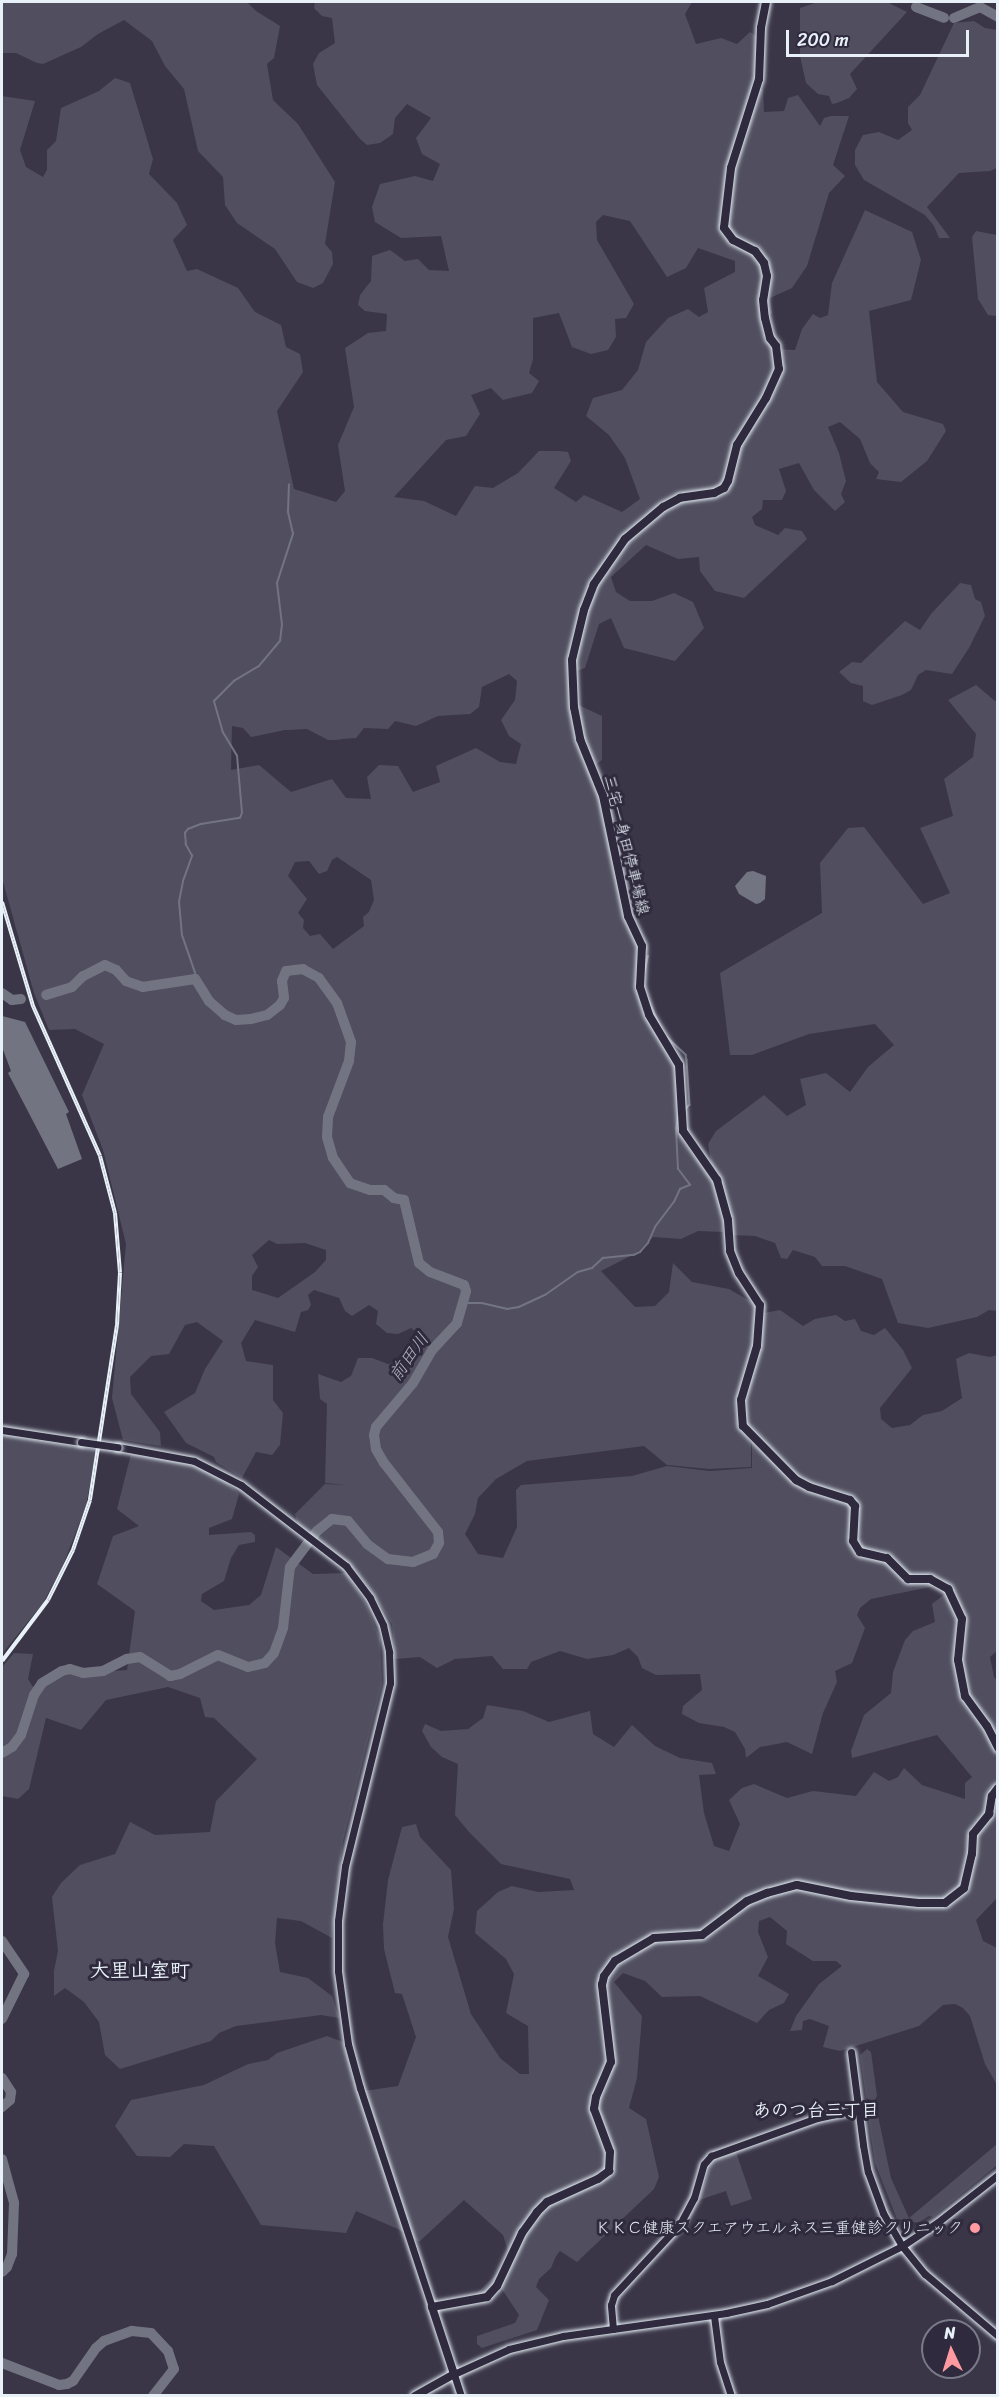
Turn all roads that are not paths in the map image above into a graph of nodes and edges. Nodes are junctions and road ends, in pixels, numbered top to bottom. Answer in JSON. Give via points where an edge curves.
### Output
{"nodes":[{"id":1,"x":766,"y":2,"type":"edge"},
{"id":2,"x":2,"y":1430,"type":"edge"},
{"id":3,"x":998,"y":1748,"type":"edge"},
{"id":4,"x":998,"y":1788,"type":"edge"},
{"id":5,"x":851,"y":2052,"type":"dead end"},
{"id":6,"x":859,"y":2109,"type":"junction"},
{"id":7,"x":998,"y":2175,"type":"edge"},
{"id":8,"x":902,"y":2246,"type":"junction"},
{"id":9,"x":432,"y":2307,"type":"junction"},
{"id":10,"x":714,"y":2316,"type":"junction"},
{"id":11,"x":613,"y":2329,"type":"junction"},
{"id":12,"x":998,"y":2336,"type":"edge"},
{"id":13,"x":454,"y":2374,"type":"junction"},
{"id":14,"x":415,"y":2396,"type":"edge"},
{"id":15,"x":461,"y":2396,"type":"edge"},
{"id":16,"x":731,"y":2396,"type":"edge"}],
"edges":[{"from":1,"to":3,"type":"main road","name":"三宅一身田停車場線","via":[[759,78],[731,168],[724,228],[733,240],[755,251],[764,263],[765,318],[776,346],[779,369],[737,445],[724,488],[680,498],[663,507],[625,539],[594,584],[572,660],[574,708],[579,739],[603,796],[628,916],[642,946],[638,981],[641,993],[679,1065],[683,1131],[717,1180],[728,1220],[730,1251],[760,1305],[757,1346],[741,1400],[744,1426],[796,1479],[850,1500],[855,1506],[853,1541],[860,1552],[887,1558],[908,1579],[930,1579],[948,1589],[962,1619],[958,1660],[965,1696]]},
{"from":2,"to":9,"type":"street","bridge":true,"via":[[175,1456],[211,1467],[241,1485],[346,1566],[370,1598],[383,1625],[389,1652],[388,1696],[345,1866],[338,1921],[338,1971],[348,2044],[360,2088]]},
{"from":4,"to":9,"type":"main road","via":[[992,1796],[989,1814],[973,1834],[964,1888],[945,1903],[851,1896],[797,1885],[747,1901],[702,1935],[654,1938],[615,1961],[602,1984],[611,2062],[594,2109],[610,2152],[609,2171],[547,2202],[537,2212],[516,2243],[497,2286],[487,2297]]},
{"from":5,"to":6,"type":"street"},
{"from":6,"to":8,"type":"street","via":[[868,2172],[883,2213]]},
{"from":6,"to":11,"type":"street","via":[[817,2118],[711,2156],[680,2224],[614,2295]]},
{"from":7,"to":8,"type":"street"},
{"from":8,"to":10,"type":"street","via":[[812,2289]]},
{"from":8,"to":12,"type":"street","via":[[932,2281]]},
{"from":9,"to":13,"type":"main road"},
{"from":10,"to":11,"type":"street"},
{"from":10,"to":16,"type":"street","via":[[720,2362]]},
{"from":11,"to":13,"type":"street","via":[[534,2341]]},
{"from":13,"to":14,"type":"main road"},
{"from":13,"to":15,"type":"street"}]}
